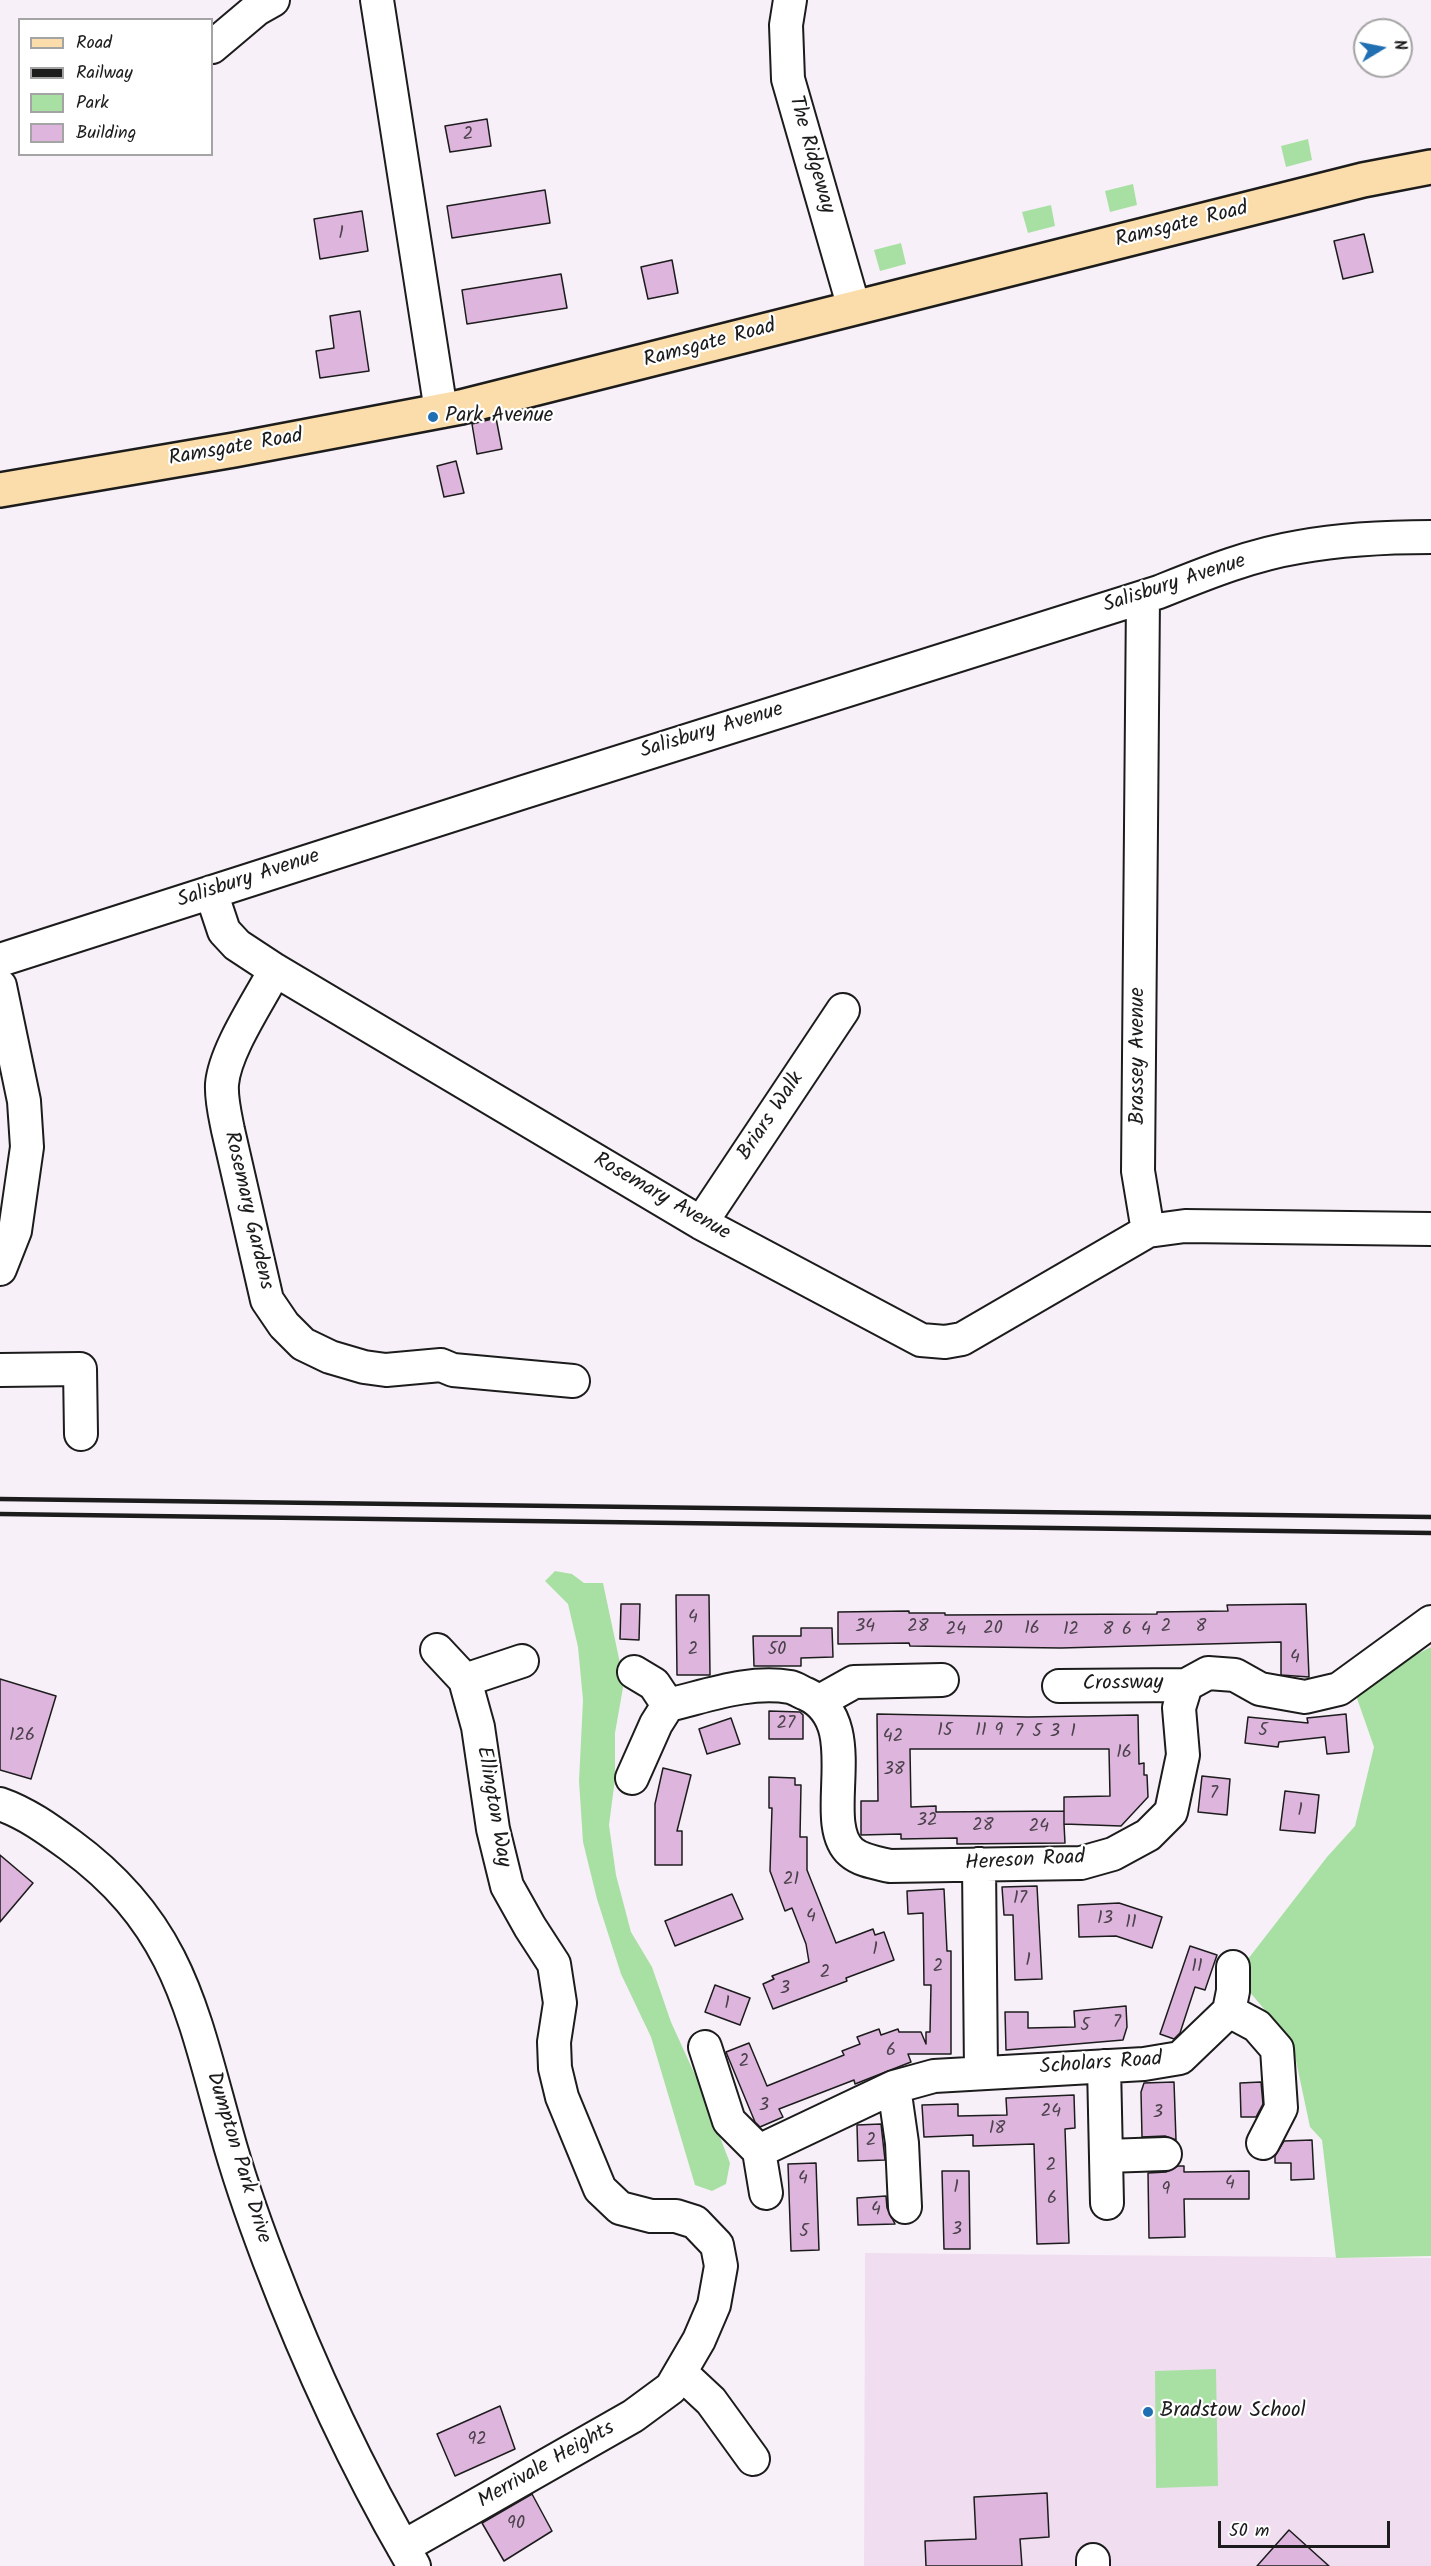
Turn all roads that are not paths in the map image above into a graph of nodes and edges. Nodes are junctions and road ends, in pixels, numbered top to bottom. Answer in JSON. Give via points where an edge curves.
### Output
{"nodes":[{"id":1,"x":273,"y":0,"type":"edge"},
{"id":2,"x":377,"y":0,"type":"edge"},
{"id":3,"x":790,"y":0,"type":"edge"},
{"id":4,"x":213,"y":46,"type":"edge"},
{"id":5,"x":1426,"y":171,"type":"edge"},
{"id":6,"x":854,"y":308,"type":"junction"},
{"id":7,"x":441,"y":411,"type":"junction"},
{"id":8,"x":0,"y":490,"type":"edge"},
{"id":9,"x":1431,"y":537,"type":"edge"},
{"id":10,"x":1143,"y":597,"type":"junction"},
{"id":11,"x":211,"y":892,"type":"junction"},
{"id":12,"x":0,"y":960,"type":"edge"},
{"id":13,"x":275,"y":970,"type":"junction"},
{"id":14,"x":0,"y":986,"type":"edge"},
{"id":15,"x":843,"y":1010,"type":"dead end"},
{"id":16,"x":701,"y":1223,"type":"junction"},
{"id":17,"x":1431,"y":1229,"type":"edge"},
{"id":18,"x":1149,"y":1231,"type":"junction"},
{"id":19,"x":0,"y":1269,"type":"edge"},
{"id":20,"x":0,"y":1370,"type":"edge"},
{"id":21,"x":573,"y":1381,"type":"dead end"},
{"id":22,"x":81,"y":1434,"type":"dead end"},
{"id":23,"x":1431,"y":1622,"type":"edge"},
{"id":24,"x":438,"y":1650,"type":"dead end"},
{"id":25,"x":522,"y":1661,"type":"dead end"},
{"id":26,"x":634,"y":1672,"type":"dead end"},
{"id":27,"x":465,"y":1680,"type":"junction"},
{"id":28,"x":942,"y":1680,"type":"dead end"},
{"id":29,"x":1186,"y":1685,"type":"junction"},
{"id":30,"x":1059,"y":1686,"type":"dead end"},
{"id":31,"x":820,"y":1701,"type":"junction"},
{"id":32,"x":668,"y":1705,"type":"junction"},
{"id":33,"x":632,"y":1778,"type":"dead end"},
{"id":34,"x":0,"y":1804,"type":"edge"},
{"id":35,"x":979,"y":1864,"type":"junction"},
{"id":36,"x":1233,"y":1967,"type":"dead end"},
{"id":37,"x":1229,"y":2011,"type":"junction"},
{"id":38,"x":705,"y":2047,"type":"dead end"},
{"id":39,"x":1104,"y":2066,"type":"junction"},
{"id":40,"x":981,"y":2073,"type":"junction"},
{"id":41,"x":894,"y":2086,"type":"junction"},
{"id":42,"x":1263,"y":2143,"type":"dead end"},
{"id":43,"x":759,"y":2151,"type":"junction"},
{"id":44,"x":1165,"y":2154,"type":"dead end"},
{"id":45,"x":1106,"y":2156,"type":"junction"},
{"id":46,"x":766,"y":2193,"type":"dead end"},
{"id":47,"x":1107,"y":2203,"type":"dead end"},
{"id":48,"x":905,"y":2207,"type":"dead end"},
{"id":49,"x":721,"y":2266,"type":"joint"},
{"id":50,"x":681,"y":2373,"type":"junction"},
{"id":51,"x":753,"y":2459,"type":"dead end"},
{"id":52,"x":409,"y":2556,"type":"edge"}],
"edges":[{"from":1,"to":4,"type":"street"},
{"from":2,"to":7,"type":"street"},
{"from":3,"to":6,"type":"street","name":"The Ridgeway","via":[[786,25],[788,79]]},
{"from":5,"to":6,"type":"main road","name":"Ramsgate Road","via":[[1363,180]]},
{"from":6,"to":7,"type":"main road","name":"Ramsgate Road"},
{"from":7,"to":8,"type":"main road","name":"Ramsgate Road"},
{"from":9,"to":10,"type":"street","name":"Salisbury Avenue","via":[[1376,537],[1297,547],[1226,566]]},
{"from":10,"to":11,"type":"street","name":"Salisbury Avenue"},
{"from":10,"to":18,"type":"street","name":"Brassey Avenue","via":[[1138,1171]]},
{"from":11,"to":12,"type":"street","name":"Salisbury Avenue"},
{"from":11,"to":13,"type":"street","name":"Rosemary Avenue","via":[[224,931],[237,945]]},
{"from":13,"to":16,"type":"street","name":"Rosemary Avenue"},
{"from":13,"to":21,"type":"street","name":"Rosemary Gardens","via":[[227,1060],[222,1084],[225,1114],[267,1300],[284,1325],[303,1344],[330,1357],[386,1370],[441,1365],[464,1371]]},
{"from":14,"to":19,"type":"street","via":[[24,1101],[27,1147],[15,1231]]},
{"from":15,"to":16,"type":"street","name":"Briars Walk"},
{"from":16,"to":18,"type":"street","name":"Rosemary Avenue","via":[[921,1340],[945,1342],[962,1339]]},
{"from":17,"to":18,"type":"street","via":[[1185,1226]]},
{"from":20,"to":22,"type":"street","via":[[80,1369]]},
{"from":23,"to":29,"type":"street","via":[[1339,1689],[1305,1697],[1260,1689],[1235,1675],[1208,1673]]},
{"from":24,"to":27,"type":"street","name":"Ellington Way"},
{"from":25,"to":27,"type":"street"},
{"from":26,"to":32,"type":"street","via":[[654,1684]]},
{"from":27,"to":49,"type":"street","name":"Ellington Way","via":[[478,1727],[493,1829],[507,1886],[554,1964],[560,2003],[555,2068],[562,2097],[600,2189],[620,2208],[695,2222],[717,2245]]},
{"from":28,"to":31,"type":"street","via":[[854,1682]]},
{"from":29,"to":30,"type":"street","name":"Crossway"},
{"from":29,"to":35,"type":"street","name":"Hereson Road","via":[[1179,1708],[1183,1755],[1171,1812],[1148,1835],[1113,1854],[1080,1863]]},
{"from":31,"to":32,"type":"street","via":[[790,1687],[741,1687]]},
{"from":31,"to":35,"type":"street","name":"Hereson Road","via":[[839,1746],[841,1837],[851,1852],[890,1866]]},
{"from":32,"to":33,"type":"street"},
{"from":34,"to":52,"type":"street","name":"Dumpton Park Drive","via":[[33,1818],[86,1857],[135,1905],[169,1955],[194,2013],[227,2135],[269,2259],[323,2390],[375,2497]]},
{"from":35,"to":40,"type":"street"},
{"from":36,"to":37,"type":"street"},
{"from":37,"to":39,"type":"street","name":"Scholars Road","via":[[1180,2058]]},
{"from":37,"to":42,"type":"street","via":[[1257,2026],[1277,2049],[1281,2108]]},
{"from":38,"to":43,"type":"street","via":[[729,2121]]},
{"from":39,"to":40,"type":"street","name":"Scholars Road"},
{"from":39,"to":45,"type":"street"},
{"from":40,"to":41,"type":"street","name":"Scholars Road","via":[[934,2076]]},
{"from":41,"to":43,"type":"street","name":"Scholars Road"},
{"from":41,"to":48,"type":"street"},
{"from":43,"to":46,"type":"street"},
{"from":44,"to":45,"type":"street"},
{"from":45,"to":47,"type":"street"},
{"from":49,"to":50,"type":"street","name":"Merrivale Heights","via":[[714,2305]]},
{"from":50,"to":51,"type":"street","via":[[711,2401]]},
{"from":50,"to":52,"type":"street","name":"Merrivale Heights","via":[[671,2388],[633,2416]]}]}
